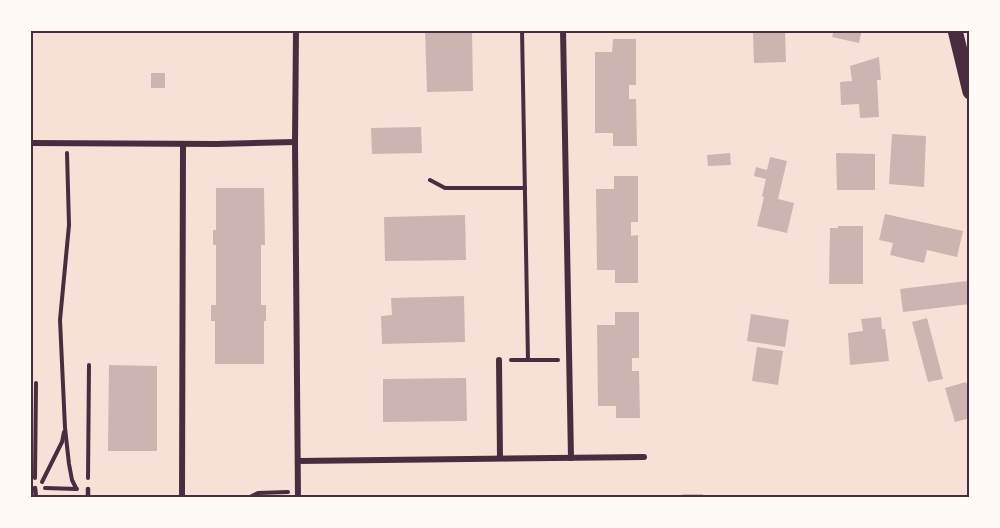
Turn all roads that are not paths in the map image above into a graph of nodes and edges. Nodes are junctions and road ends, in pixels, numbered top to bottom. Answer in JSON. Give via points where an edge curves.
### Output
{"nodes":[{"id":1,"x":296,"y":30,"type":"edge"},
{"id":2,"x":563,"y":30,"type":"edge"},
{"id":3,"x":955,"y":30,"type":"edge"},
{"id":4,"x":970,"y":92,"type":"edge"},
{"id":5,"x":295,"y":142,"type":"junction"},
{"id":6,"x":30,"y":143,"type":"edge"},
{"id":7,"x":183,"y":144,"type":"junction"},
{"id":8,"x":499,"y":360,"type":"road end"},
{"id":9,"x":644,"y":457,"type":"dead end"},
{"id":10,"x":500,"y":458,"type":"junction"},
{"id":11,"x":571,"y":458,"type":"junction"},
{"id":12,"x":298,"y":461,"type":"junction"},
{"id":13,"x":35,"y":488,"type":"road end"},
{"id":14,"x":88,"y":489,"type":"road end"},
{"id":15,"x":298,"y":495,"type":"edge"},
{"id":16,"x":36,"y":498,"type":"edge"},
{"id":17,"x":88,"y":498,"type":"edge"},
{"id":18,"x":182,"y":498,"type":"edge"}],
"edges":[{"from":1,"to":5,"type":"street"},
{"from":2,"to":11,"type":"street"},
{"from":3,"to":4,"type":"main road"},
{"from":5,"to":7,"type":"street"},
{"from":5,"to":12,"type":"street"},
{"from":6,"to":7,"type":"street"},
{"from":7,"to":18,"type":"street"},
{"from":8,"to":10,"type":"street"},
{"from":9,"to":11,"type":"street"},
{"from":10,"to":11,"type":"street"},
{"from":10,"to":12,"type":"street"},
{"from":12,"to":15,"type":"street"},
{"from":13,"to":16,"type":"lane"},
{"from":14,"to":17,"type":"lane"}]}
